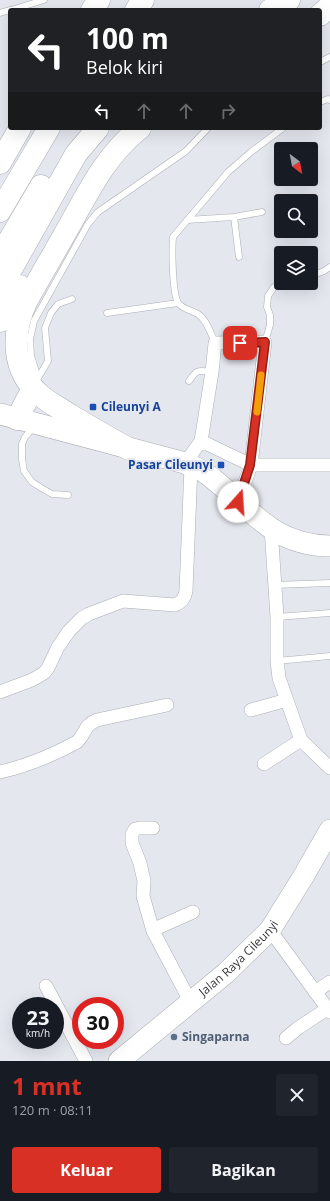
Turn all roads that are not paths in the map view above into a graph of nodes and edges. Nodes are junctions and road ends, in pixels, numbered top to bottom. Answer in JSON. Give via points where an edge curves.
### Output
{"nodes":[{"id":1,"x":44,"y":0,"type":"edge"},
{"id":2,"x":330,"y":6,"type":"edge"},
{"id":3,"x":17,"y":8,"type":"edge"},
{"id":4,"x":322,"y":13,"type":"edge"},
{"id":5,"x":19,"y":130,"type":"edge"},
{"id":6,"x":48,"y":130,"type":"edge"},
{"id":7,"x":79,"y":130,"type":"edge"},
{"id":8,"x":96,"y":130,"type":"edge"},
{"id":9,"x":206,"y":130,"type":"edge"},
{"id":10,"x":280,"y":130,"type":"edge"},
{"id":11,"x":135,"y":132,"type":"edge"},
{"id":12,"x":0,"y":163,"type":"edge"},
{"id":13,"x":0,"y":211,"type":"edge"},
{"id":14,"x":262,"y":212,"type":"dead end"},
{"id":15,"x":234,"y":217,"type":"junction"},
{"id":16,"x":187,"y":220,"type":"junction"},
{"id":17,"x":0,"y":256,"type":"edge"},
{"id":18,"x":239,"y":257,"type":"dead end"},
{"id":19,"x":330,"y":266,"type":"edge"},
{"id":20,"x":318,"y":273,"type":"edge"},
{"id":21,"x":274,"y":287,"type":"edge"},
{"id":22,"x":14,"y":295,"type":"edge"},
{"id":23,"x":72,"y":299,"type":"dead end"},
{"id":24,"x":178,"y":303,"type":"junction"},
{"id":25,"x":107,"y":313,"type":"dead end"},
{"id":26,"x":0,"y":322,"type":"edge"},
{"id":27,"x":265,"y":342,"type":"junction"},
{"id":28,"x":215,"y":343,"type":"junction"},
{"id":29,"x":212,"y":372,"type":"junction"},
{"id":30,"x":189,"y":381,"type":"dead end"},
{"id":31,"x":36,"y":383,"type":"junction"},
{"id":32,"x":18,"y":419,"type":"edge"},
{"id":33,"x":201,"y":441,"type":"junction"},
{"id":34,"x":129,"y":449,"type":"junction"},
{"id":35,"x":188,"y":464,"type":"junction"},
{"id":36,"x":250,"y":465,"type":"junction"},
{"id":37,"x":330,"y":465,"type":"edge"},
{"id":38,"x":68,"y":495,"type":"dead end"},
{"id":39,"x":238,"y":502,"type":"junction"},
{"id":40,"x":270,"y":528,"type":"junction"},
{"id":41,"x":330,"y":546,"type":"edge"},
{"id":42,"x":330,"y":583,"type":"edge"},
{"id":43,"x":274,"y":585,"type":"junction"},
{"id":44,"x":330,"y":613,"type":"edge"},
{"id":45,"x":277,"y":617,"type":"junction"},
{"id":46,"x":330,"y":656,"type":"edge"},
{"id":47,"x":277,"y":661,"type":"junction"},
{"id":48,"x":0,"y":692,"type":"edge"},
{"id":49,"x":287,"y":700,"type":"junction"},
{"id":50,"x":167,"y":705,"type":"dead end"},
{"id":51,"x":250,"y":710,"type":"dead end"},
{"id":52,"x":301,"y":740,"type":"junction"},
{"id":53,"x":264,"y":764,"type":"dead end"},
{"id":54,"x":330,"y":768,"type":"edge"},
{"id":55,"x":0,"y":772,"type":"edge"},
{"id":56,"x":153,"y":828,"type":"dead end"},
{"id":57,"x":330,"y":830,"type":"edge"},
{"id":58,"x":194,"y":912,"type":"dead end"},
{"id":59,"x":270,"y":930,"type":"junction"},
{"id":60,"x":153,"y":931,"type":"junction"},
{"id":61,"x":330,"y":982,"type":"edge"},
{"id":62,"x":46,"y":986,"type":"dead end"},
{"id":63,"x":315,"y":992,"type":"junction"},
{"id":64,"x":191,"y":1003,"type":"junction"},
{"id":65,"x":329,"y":1011,"type":"edge"},
{"id":66,"x":286,"y":1038,"type":"dead end"},
{"id":67,"x":86,"y":1061,"type":"edge"},
{"id":68,"x":119,"y":1061,"type":"edge"}],
"edges":[{"from":1,"to":3,"type":"lane"},
{"from":2,"to":4,"type":"highway"},
{"from":5,"to":12,"type":"highway"},
{"from":6,"to":13,"type":"highway"},
{"from":7,"to":17,"type":"highway","via":[[49,172]]},
{"from":8,"to":22,"type":"highway","via":[[76,154]]},
{"from":9,"to":31,"type":"lane","via":[[186,151],[98,212],[88,224],[34,322],[30,339]]},
{"from":10,"to":16,"type":"lane","via":[[228,172]]},
{"from":11,"to":22,"type":"highway","via":[[101,171]]},
{"from":14,"to":15,"type":"lane"},
{"from":15,"to":16,"type":"lane"},
{"from":15,"to":18,"type":"lane"},
{"from":16,"to":24,"type":"lane","via":[[173,237],[175,293]]},
{"from":19,"to":20,"type":"lane"},
{"from":21,"to":27,"type":"lane","via":[[268,296],[270,325]]},
{"from":22,"to":26,"type":"highway"},
{"from":22,"to":31,"type":"highway","via":[[21,313],[16,348],[19,362],[24,375]]},
{"from":23,"to":31,"type":"lane","via":[[58,304],[51,313],[46,328],[48,361]]},
{"from":24,"to":25,"type":"lane"},
{"from":24,"to":28,"type":"lane","via":[[202,318]]},
{"from":27,"to":28,"type":"street"},
{"from":27,"to":36,"type":"street"},
{"from":28,"to":29,"type":"street"},
{"from":29,"to":30,"type":"lane","via":[[199,370]]},
{"from":29,"to":33,"type":"street"},
{"from":31,"to":32,"type":"highway"},
{"from":31,"to":34,"type":"highway","via":[[40,395]]},
{"from":32,"to":34,"type":"highway"},
{"from":32,"to":38,"type":"lane","via":[[24,436],[24,471],[32,482],[52,494]]},
{"from":33,"to":35,"type":"street"},
{"from":33,"to":36,"type":"street"},
{"from":34,"to":35,"type":"highway"},
{"from":35,"to":39,"type":"highway","via":[[203,471]]},
{"from":35,"to":48,"type":"street","via":[[186,591],[181,601],[175,605],[123,602],[89,614],[69,631],[44,673]]},
{"from":36,"to":37,"type":"street"},
{"from":36,"to":39,"type":"street"},
{"from":39,"to":40,"type":"highway"},
{"from":40,"to":41,"type":"highway","via":[[306,544]]},
{"from":40,"to":43,"type":"street"},
{"from":42,"to":43,"type":"lane"},
{"from":43,"to":45,"type":"street"},
{"from":44,"to":45,"type":"lane"},
{"from":45,"to":47,"type":"street"},
{"from":46,"to":47,"type":"lane"},
{"from":47,"to":49,"type":"street","via":[[279,678]]},
{"from":49,"to":51,"type":"street"},
{"from":49,"to":52,"type":"street"},
{"from":50,"to":55,"type":"street","via":[[97,720],[87,726],[77,742],[21,766]]},
{"from":52,"to":53,"type":"street"},
{"from":52,"to":54,"type":"street"},
{"from":56,"to":60,"type":"street","via":[[135,829],[132,843],[140,863],[144,882],[143,896]]},
{"from":57,"to":59,"type":"highway","name":"Jalan Raya Cileunyi"},
{"from":58,"to":60,"type":"street"},
{"from":59,"to":63,"type":"street"},
{"from":59,"to":64,"type":"highway","name":"Jalan Raya Cileunyi"},
{"from":60,"to":64,"type":"street"},
{"from":61,"to":63,"type":"street"},
{"from":62,"to":67,"type":"street"},
{"from":63,"to":65,"type":"street"},
{"from":64,"to":68,"type":"highway","name":"Jalan Raya Cileunyi"},
{"from":65,"to":66,"type":"street","via":[[298,1028]]}]}
